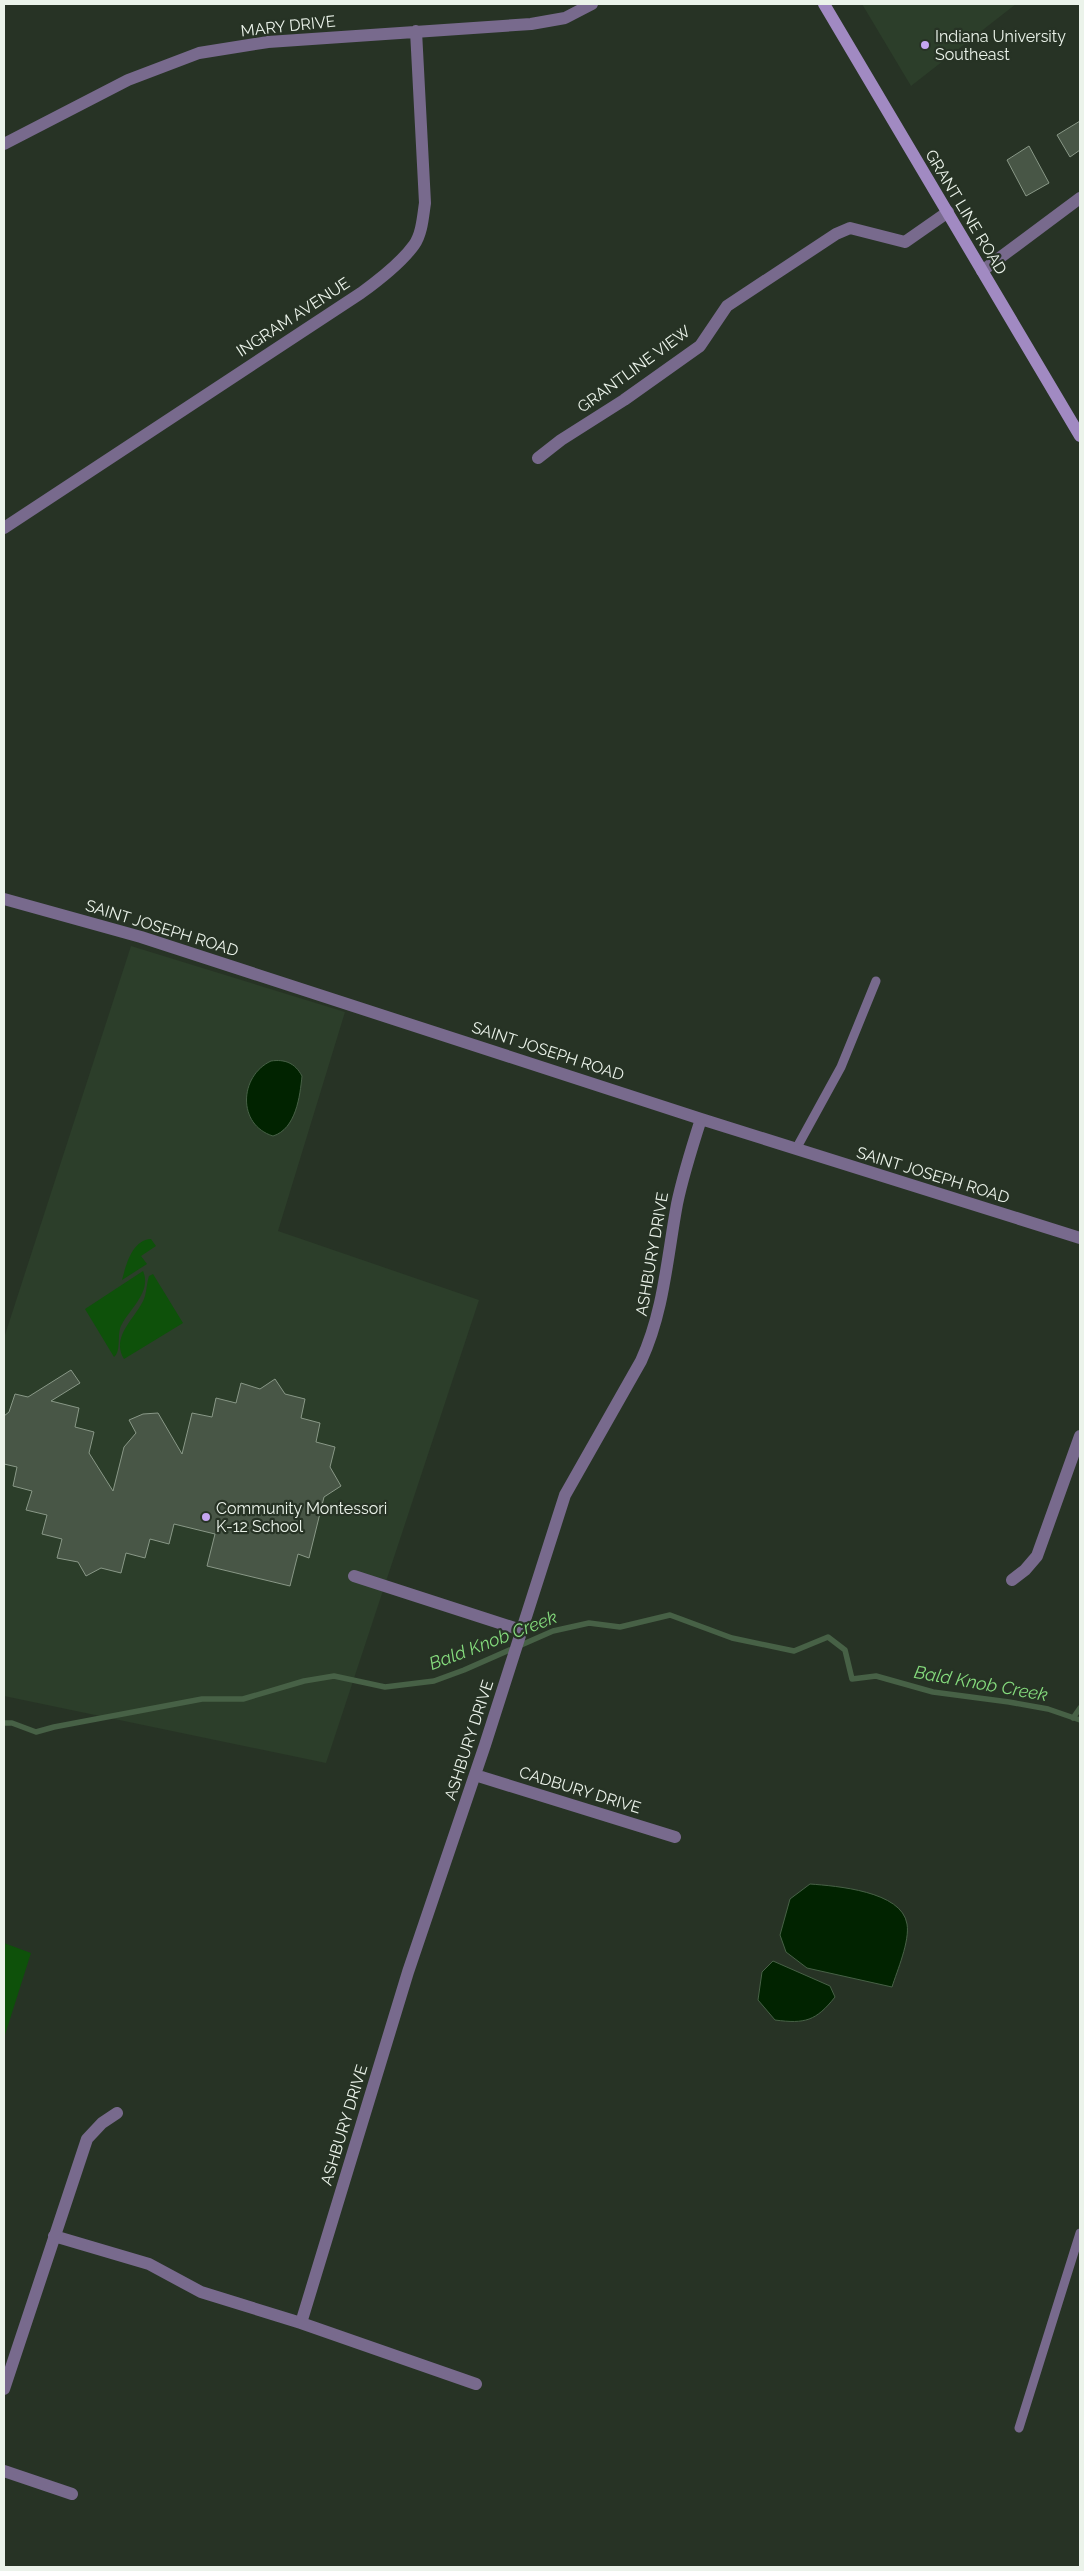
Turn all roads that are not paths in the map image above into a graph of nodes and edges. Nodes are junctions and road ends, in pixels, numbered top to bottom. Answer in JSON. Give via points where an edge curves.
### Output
{"nodes":[{"id":1,"x":592,"y":4,"type":"edge"},
{"id":2,"x":824,"y":4,"type":"edge"},
{"id":3,"x":416,"y":32,"type":"junction"},
{"id":4,"x":4,"y":144,"type":"edge"},
{"id":5,"x":1080,"y":198,"type":"edge"},
{"id":6,"x":948,"y":212,"type":"junction"},
{"id":7,"x":982,"y":270,"type":"junction"},
{"id":8,"x":1080,"y":436,"type":"edge"},
{"id":9,"x":538,"y":458,"type":"dead end"},
{"id":10,"x":4,"y":528,"type":"edge"},
{"id":11,"x":4,"y":899,"type":"edge"},
{"id":12,"x":876,"y":981,"type":"dead end"},
{"id":13,"x":701,"y":1119,"type":"junction"},
{"id":14,"x":796,"y":1149,"type":"junction"},
{"id":15,"x":1080,"y":1238,"type":"edge"},
{"id":16,"x":1080,"y":1436,"type":"edge"},
{"id":17,"x":354,"y":1576,"type":"dead end"},
{"id":18,"x":1012,"y":1580,"type":"dead end"},
{"id":19,"x":520,"y":1632,"type":"junction"},
{"id":20,"x":475,"y":1774,"type":"junction"},
{"id":21,"x":675,"y":1837,"type":"dead end"},
{"id":22,"x":117,"y":2113,"type":"dead end"},
{"id":23,"x":1080,"y":2233,"type":"edge"},
{"id":24,"x":54,"y":2236,"type":"junction"},
{"id":25,"x":301,"y":2323,"type":"junction"},
{"id":26,"x":476,"y":2384,"type":"dead end"},
{"id":27,"x":4,"y":2389,"type":"edge"},
{"id":28,"x":1019,"y":2428,"type":"dead end"},
{"id":29,"x":4,"y":2471,"type":"edge"},
{"id":30,"x":72,"y":2494,"type":"dead end"}],
"edges":[{"from":1,"to":3,"type":"street","name":"MARY DRIVE","via":[[565,18],[531,24]]},
{"from":2,"to":6,"type":"main road","name":"GRANT LINE ROAD"},
{"from":3,"to":4,"type":"street","name":"MARY DRIVE","via":[[268,42],[199,54],[128,80]]},
{"from":3,"to":10,"type":"street","name":"INGRAM AVENUE","via":[[425,204],[415,245],[362,293]]},
{"from":5,"to":7,"type":"street"},
{"from":6,"to":7,"type":"main road","name":"GRANT LINE ROAD"},
{"from":6,"to":9,"type":"street","name":"GRANTLINE VIEW","via":[[905,242],[850,228],[836,234],[727,306],[700,346]]},
{"from":7,"to":8,"type":"main road","name":"GRANT LINE ROAD"},
{"from":11,"to":13,"type":"street","name":"SAINT JOSEPH ROAD","via":[[141,937]]},
{"from":12,"to":14,"type":"lane","via":[[841,1067]]},
{"from":13,"to":14,"type":"street","name":"SAINT JOSEPH ROAD"},
{"from":13,"to":19,"type":"street","name":"ASHBURY DRIVE","via":[[678,1202],[664,1291],[652,1339],[565,1495]]},
{"from":14,"to":15,"type":"street","name":"SAINT JOSEPH ROAD"},
{"from":16,"to":18,"type":"street","via":[[1037,1556]]},
{"from":17,"to":19,"type":"street"},
{"from":19,"to":20,"type":"street","name":"ASHBURY DRIVE"},
{"from":20,"to":21,"type":"street","name":"CADBURY DRIVE"},
{"from":20,"to":25,"type":"street","name":"ASHBURY DRIVE","via":[[408,1972]]},
{"from":22,"to":24,"type":"street","via":[[87,2139]]},
{"from":23,"to":28,"type":"lane"},
{"from":24,"to":25,"type":"street","via":[[149,2264],[201,2292]]},
{"from":24,"to":27,"type":"street"},
{"from":25,"to":26,"type":"street"},
{"from":29,"to":30,"type":"street"}]}
